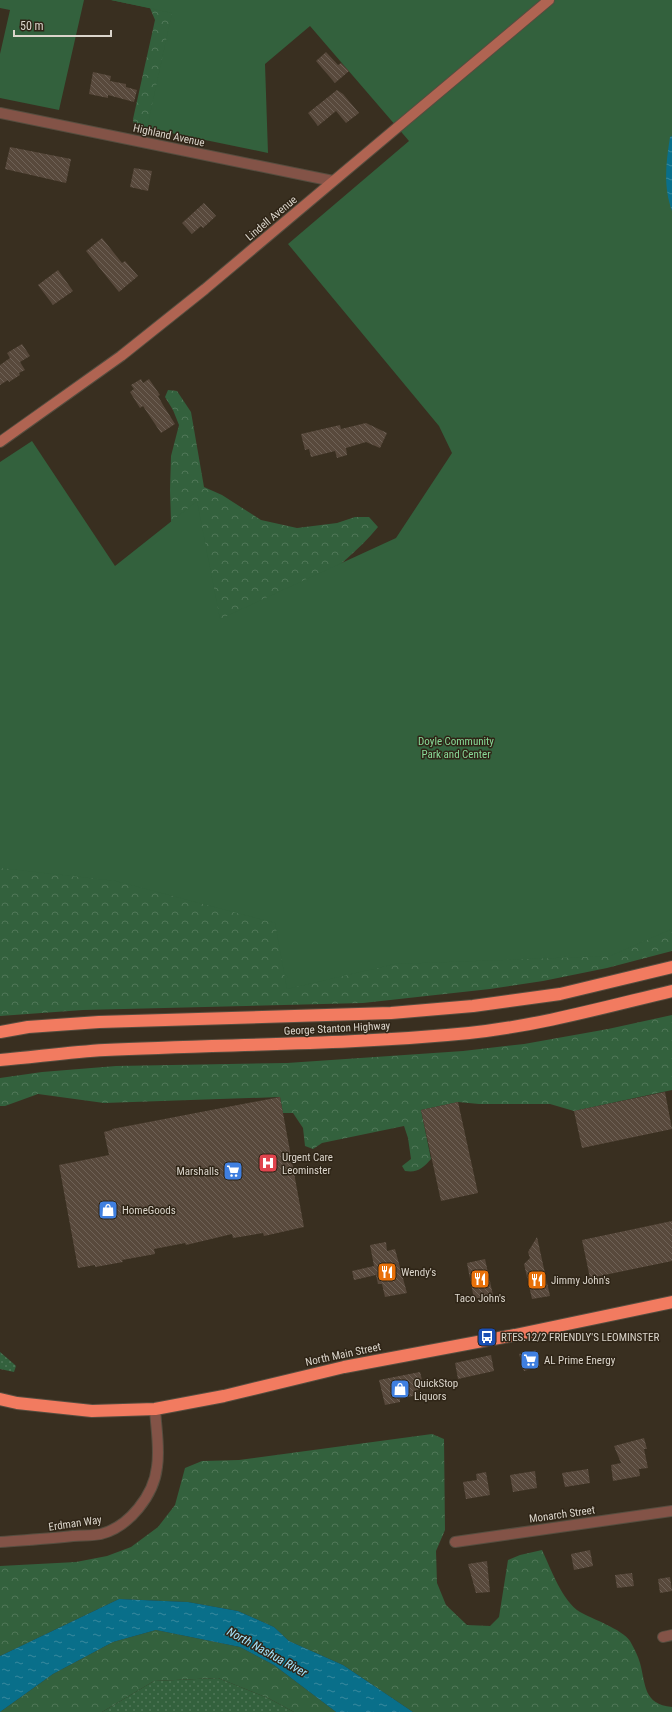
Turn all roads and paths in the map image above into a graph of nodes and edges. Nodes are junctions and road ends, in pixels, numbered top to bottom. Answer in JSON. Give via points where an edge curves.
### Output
{"nodes":[{"id":1,"x":549,"y":0,"type":"edge"},
{"id":2,"x":0,"y":113,"type":"edge"},
{"id":3,"x":333,"y":181,"type":"junction"},
{"id":4,"x":0,"y":442,"type":"edge"},
{"id":5,"x":672,"y":967,"type":"edge"},
{"id":6,"x":672,"y":991,"type":"edge"},
{"id":7,"x":0,"y":1032,"type":"edge"},
{"id":8,"x":0,"y":1060,"type":"edge"},
{"id":9,"x":672,"y":1302,"type":"edge"},
{"id":10,"x":0,"y":1394,"type":"edge"},
{"id":11,"x":0,"y":1399,"type":"edge"},
{"id":12,"x":17,"y":1403,"type":"junction"},
{"id":13,"x":155,"y":1409,"type":"junction"},
{"id":14,"x":672,"y":1511,"type":"edge"},
{"id":15,"x":0,"y":1542,"type":"edge"},
{"id":16,"x":455,"y":1542,"type":"dead end"}],
"edges":[{"from":1,"to":3,"type":"street","name":"Lindell Avenue"},
{"from":2,"to":3,"type":"street","name":"Highland Avenue"},
{"from":3,"to":4,"type":"street","name":"Lindell Avenue","via":[[217,280],[127,351]]},
{"from":5,"to":7,"type":"highway","name":"George Stanton Highway","via":[[560,994],[473,1006],[391,1013],[99,1022],[28,1027]]},
{"from":6,"to":8,"type":"highway","name":"George Stanton Highway","via":[[567,1016],[470,1033],[296,1044],[103,1050]]},
{"from":9,"to":13,"type":"highway","name":"North Main Street","via":[[344,1367],[224,1396]]},
{"from":10,"to":12,"type":"highway","name":"North Main Street"},
{"from":11,"to":12,"type":"highway","name":"North Main Street"},
{"from":12,"to":13,"type":"highway","name":"North Main Street","via":[[92,1411]]},
{"from":13,"to":15,"type":"street","name":"Erdman Way","via":[[157,1469],[142,1504],[131,1516],[101,1534]]},
{"from":14,"to":16,"type":"street","name":"Monarch Street"}]}
